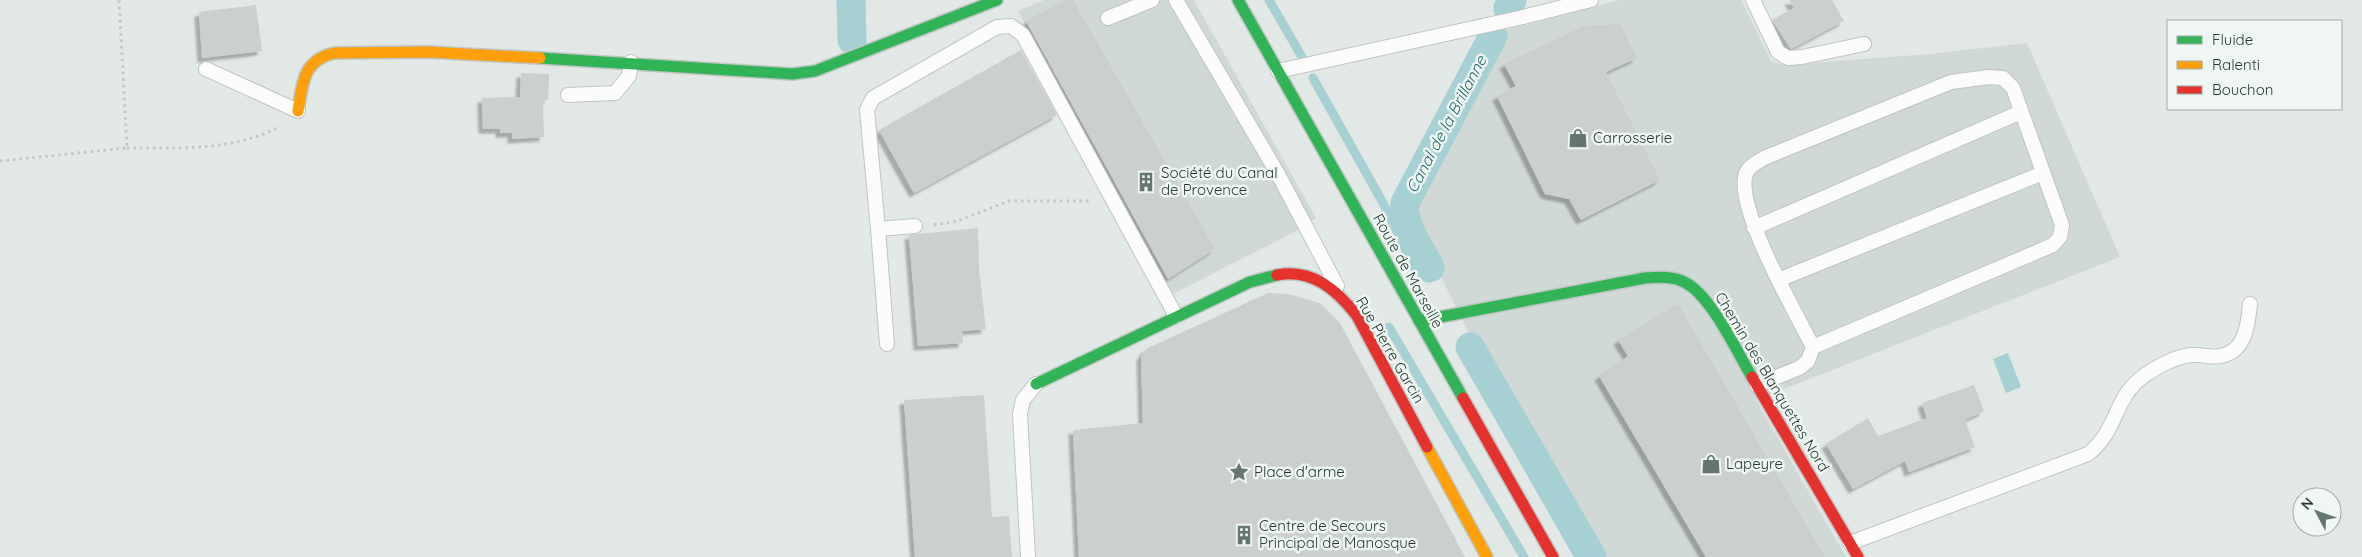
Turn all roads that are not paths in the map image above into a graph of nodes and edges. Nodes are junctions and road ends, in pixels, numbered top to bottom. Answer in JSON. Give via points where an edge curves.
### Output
{"nodes":[{"id":1,"x":997,"y":0,"type":"edge"},
{"id":2,"x":1152,"y":0,"type":"edge"},
{"id":3,"x":1176,"y":0,"type":"edge"},
{"id":4,"x":1238,"y":0,"type":"edge"},
{"id":5,"x":1591,"y":0,"type":"edge"},
{"id":6,"x":1753,"y":0,"type":"edge"},
{"id":7,"x":1108,"y":18,"type":"dead end"},
{"id":8,"x":1864,"y":44,"type":"dead end"},
{"id":9,"x":631,"y":62,"type":"junction"},
{"id":10,"x":206,"y":69,"type":"dead end"},
{"id":11,"x":1278,"y":71,"type":"junction"},
{"id":12,"x":568,"y":95,"type":"dead end"},
{"id":13,"x":298,"y":111,"type":"joint"},
{"id":14,"x":2021,"y":112,"type":"junction"},
{"id":15,"x":2043,"y":173,"type":"junction"},
{"id":16,"x":915,"y":226,"type":"road end"},
{"id":17,"x":1754,"y":228,"type":"junction"},
{"id":18,"x":878,"y":229,"type":"junction"},
{"id":19,"x":1778,"y":280,"type":"junction"},
{"id":20,"x":1343,"y":298,"type":"junction"},
{"id":21,"x":2250,"y":304,"type":"dead end"},
{"id":22,"x":1176,"y":316,"type":"junction"},
{"id":23,"x":1419,"y":320,"type":"junction"},
{"id":24,"x":887,"y":344,"type":"dead end"},
{"id":25,"x":1813,"y":347,"type":"junction"},
{"id":26,"x":1036,"y":384,"type":"joint"},
{"id":27,"x":1757,"y":385,"type":"junction"},
{"id":28,"x":1850,"y":543,"type":"junction"},
{"id":29,"x":1028,"y":557,"type":"edge"},
{"id":30,"x":1487,"y":557,"type":"edge"},
{"id":31,"x":1553,"y":557,"type":"edge"},
{"id":32,"x":1858,"y":557,"type":"edge"}],
"edges":[{"from":1,"to":9,"type":"street","via":[[815,71],[770,73]]},
{"from":2,"to":7,"type":"lane"},
{"from":3,"to":20,"type":"lane","via":[[1278,174]]},
{"from":4,"to":11,"type":"street","name":"Route de Marseille"},
{"from":5,"to":11,"type":"lane"},
{"from":6,"to":8,"type":"lane","via":[[1778,52],[1783,56],[1802,57]]},
{"from":9,"to":12,"type":"lane","via":[[629,76],[615,93]]},
{"from":9,"to":13,"type":"street","via":[[428,52],[334,53],[314,59],[306,71]]},
{"from":10,"to":13,"type":"lane"},
{"from":11,"to":23,"type":"street","name":"Route de Marseille"},
{"from":14,"to":15,"type":"lane"},
{"from":14,"to":17,"type":"lane"},
{"from":14,"to":17,"type":"lane","via":[[2013,88],[2003,78],[1951,82],[1764,158],[1746,173]]},
{"from":15,"to":19,"type":"lane"},
{"from":15,"to":25,"type":"lane","via":[[2062,225],[2060,237],[2053,245]]},
{"from":16,"to":18,"type":"lane"},
{"from":17,"to":19,"type":"lane"},
{"from":18,"to":22,"type":"lane","via":[[869,103],[911,75],[997,27],[1011,26],[1023,36]]},
{"from":18,"to":24,"type":"lane"},
{"from":19,"to":25,"type":"lane"},
{"from":20,"to":22,"type":"street","name":"Rue Pierre Garcin","via":[[1328,284],[1308,275],[1278,274],[1250,282]]},
{"from":20,"to":30,"type":"street","name":"Rue Pierre Garcin","via":[[1357,316]]},
{"from":21,"to":28,"type":"lane","via":[[2248,328],[2238,346],[2221,356],[2175,358],[2145,375],[2130,386],[2110,428],[2088,454]]},
{"from":22,"to":26,"type":"street","name":"Rue Pierre Garcin"},
{"from":23,"to":27,"type":"street","name":"Chemin des Blanquettes Nord","via":[[1645,278],[1676,278],[1696,287],[1702,294]]},
{"from":23,"to":31,"type":"street","name":"Route de Marseille"},
{"from":25,"to":27,"type":"lane","via":[[1808,361],[1799,368]]},
{"from":26,"to":29,"type":"lane","via":[[1023,400],[1020,414]]},
{"from":27,"to":28,"type":"street","name":"Chemin des Blanquettes Nord"},
{"from":28,"to":32,"type":"street","name":"Chemin des Blanquettes Nord"}]}
